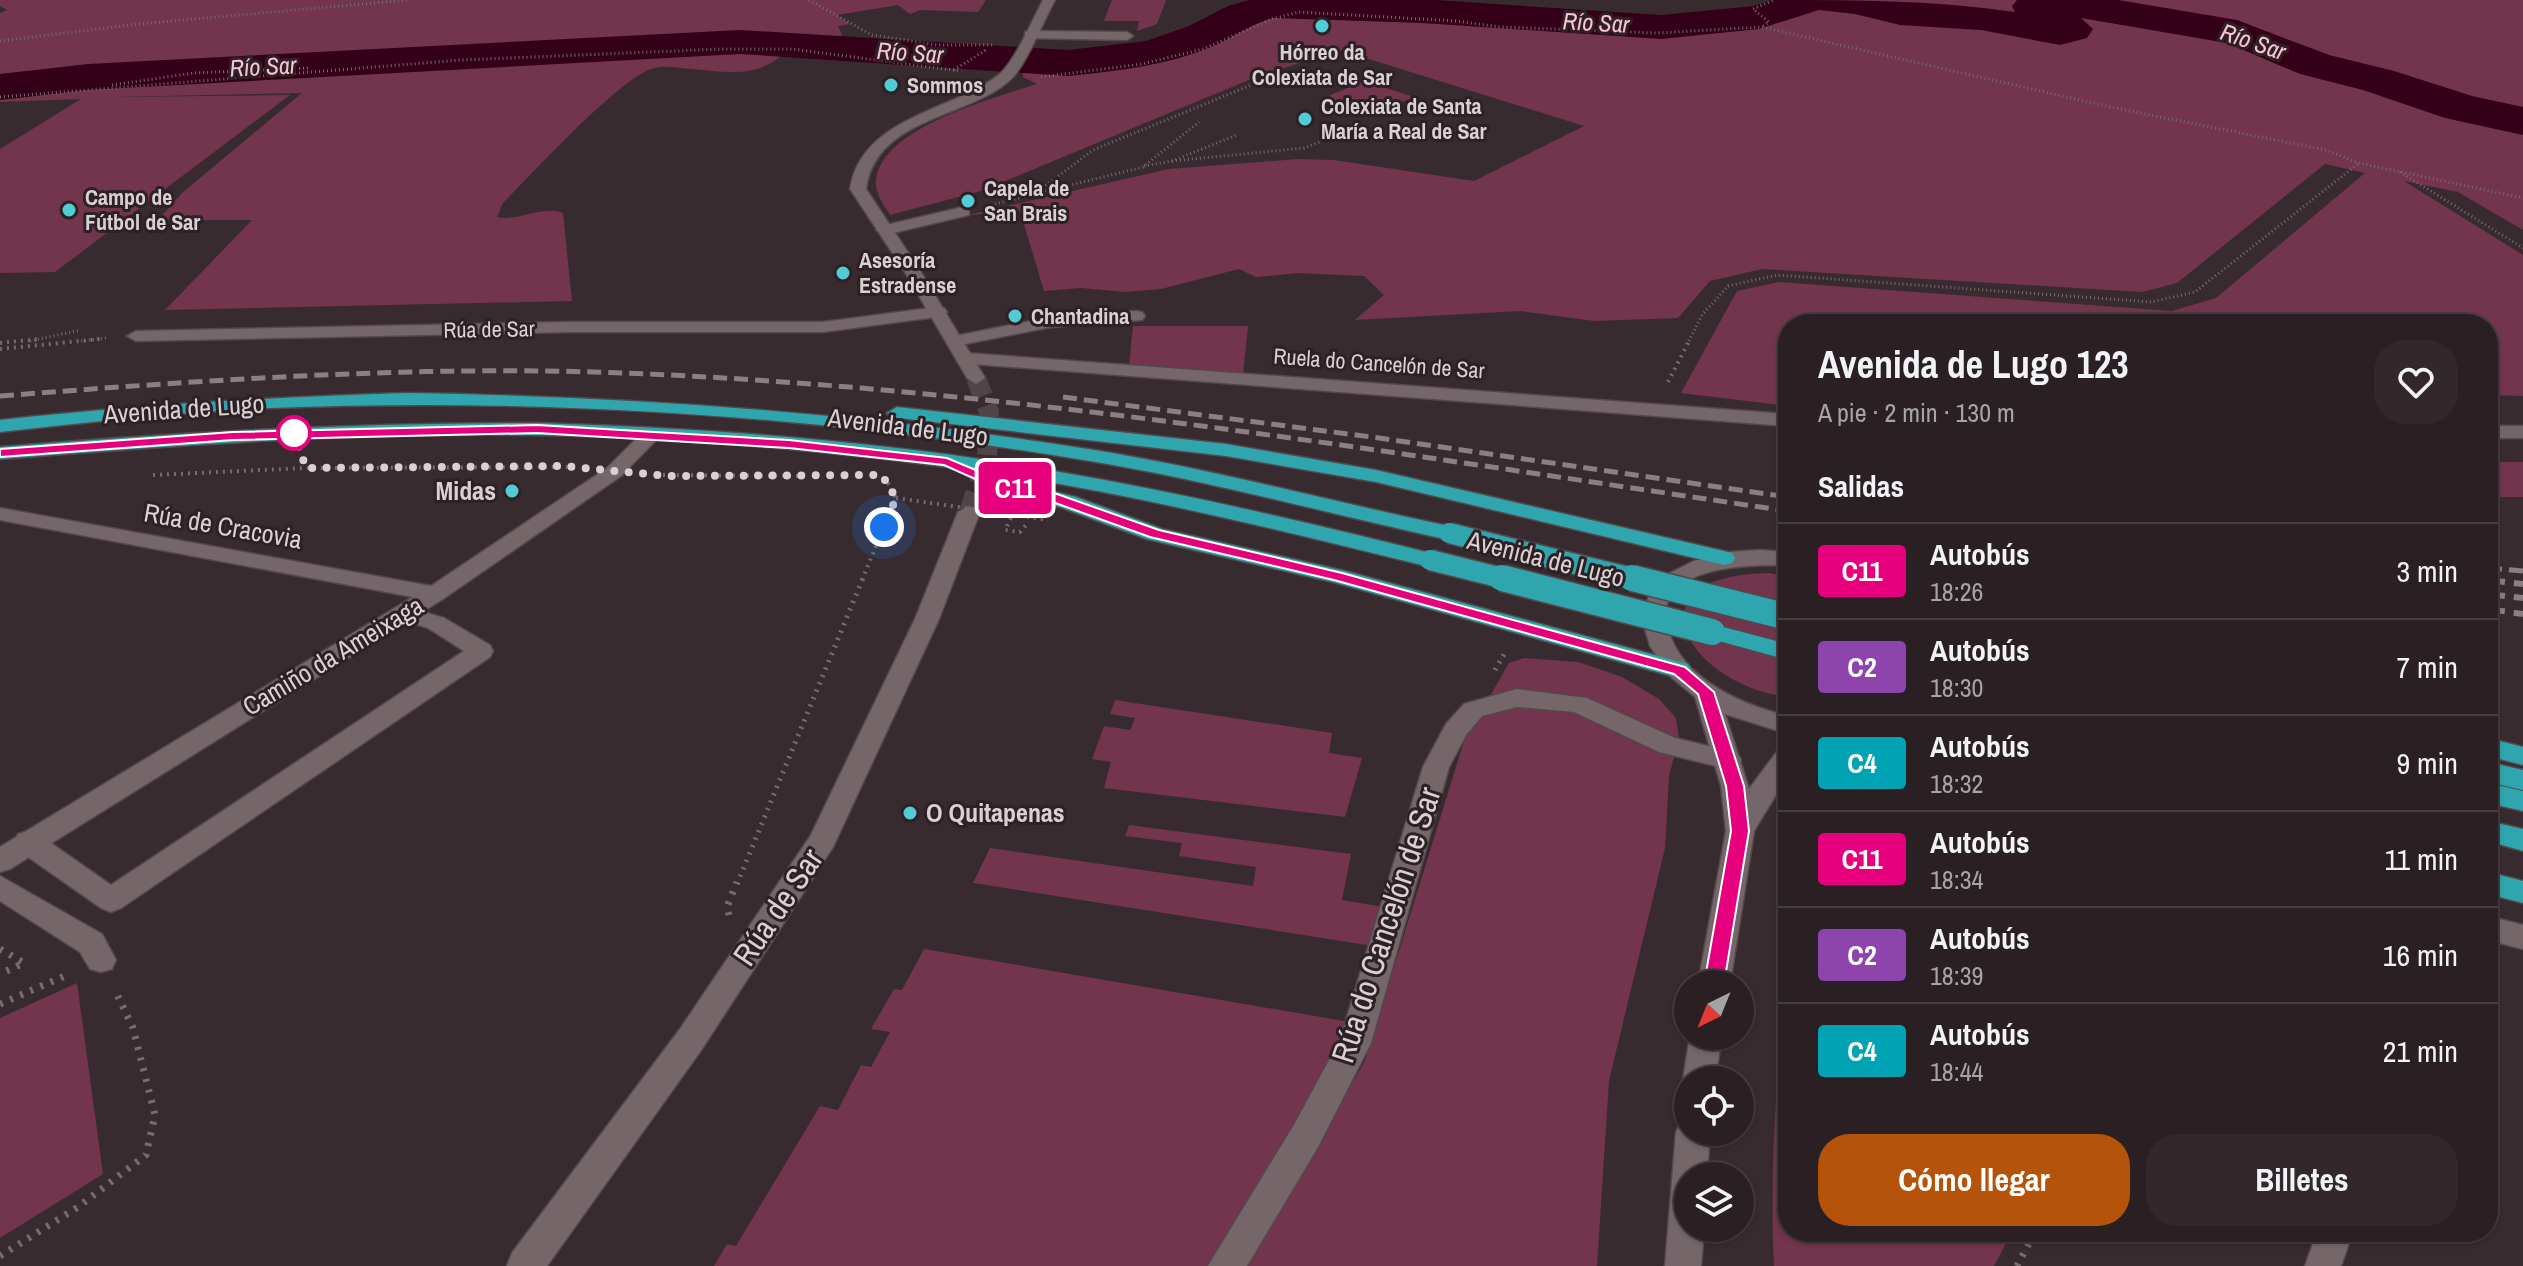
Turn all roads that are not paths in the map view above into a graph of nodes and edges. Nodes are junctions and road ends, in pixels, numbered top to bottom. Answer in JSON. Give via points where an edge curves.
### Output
{"nodes":[{"id":1,"x":1049,"y":0,"type":"edge"},
{"id":2,"x":1127,"y":36,"type":"dead end"},
{"id":3,"x":1028,"y":39,"type":"junction"},
{"id":4,"x":963,"y":212,"type":"road end"},
{"id":5,"x":884,"y":230,"type":"junction"},
{"id":6,"x":938,"y":312,"type":"junction"},
{"id":7,"x":1136,"y":316,"type":"dead end"},
{"id":8,"x":136,"y":336,"type":"road end"},
{"id":9,"x":955,"y":341,"type":"junction"},
{"id":10,"x":966,"y":359,"type":"junction"},
{"id":11,"x":976,"y":378,"type":"tunnel mouth"},
{"id":12,"x":389,"y":398,"type":"junction"},
{"id":13,"x":1778,"y":419,"type":"edge"},
{"id":14,"x":0,"y":426,"type":"edge"},
{"id":15,"x":2498,"y":432,"type":"edge"},
{"id":16,"x":2523,"y":432,"type":"edge"},
{"id":17,"x":652,"y":434,"type":"junction"},
{"id":18,"x":0,"y":453,"type":"edge"},
{"id":19,"x":947,"y":462,"type":"junction"},
{"id":20,"x":969,"y":512,"type":"tunnel mouth"},
{"id":21,"x":0,"y":514,"type":"edge"},
{"id":22,"x":1778,"y":556,"type":"edge"},
{"id":23,"x":1724,"y":558,"type":"junction"},
{"id":24,"x":435,"y":594,"type":"junction"},
{"id":25,"x":404,"y":613,"type":"junction"},
{"id":26,"x":1778,"y":615,"type":"edge"},
{"id":27,"x":1778,"y":649,"type":"edge"},
{"id":28,"x":1679,"y":670,"type":"junction"},
{"id":29,"x":1706,"y":692,"type":"junction"},
{"id":30,"x":1778,"y":722,"type":"edge"},
{"id":31,"x":2498,"y":750,"type":"edge"},
{"id":32,"x":2523,"y":756,"type":"edge"},
{"id":33,"x":1728,"y":760,"type":"junction"},
{"id":34,"x":1778,"y":769,"type":"edge"},
{"id":35,"x":2498,"y":774,"type":"edge"},
{"id":36,"x":2523,"y":780,"type":"edge"},
{"id":37,"x":2498,"y":795,"type":"edge"},
{"id":38,"x":2523,"y":801,"type":"edge"},
{"id":39,"x":1740,"y":831,"type":"junction"},
{"id":40,"x":2498,"y":834,"type":"edge"},
{"id":41,"x":2523,"y":840,"type":"edge"},
{"id":42,"x":28,"y":842,"type":"junction"},
{"id":43,"x":1,"y":865,"type":"edge"},
{"id":44,"x":2498,"y":886,"type":"edge"},
{"id":45,"x":2523,"y":892,"type":"edge"},
{"id":46,"x":2498,"y":931,"type":"edge"},
{"id":47,"x":2523,"y":937,"type":"edge"},
{"id":48,"x":101,"y":960,"type":"road end"},
{"id":49,"x":1716,"y":970,"type":"edge"},
{"id":50,"x":1692,"y":1146,"type":"edge"},
{"id":51,"x":2331,"y":1242,"type":"edge"},
{"id":52,"x":525,"y":1266,"type":"edge"},
{"id":53,"x":1226,"y":1266,"type":"edge"},
{"id":54,"x":1683,"y":1266,"type":"edge"},
{"id":55,"x":2323,"y":1266,"type":"edge"}],
"edges":[{"from":1,"to":3,"type":"street"},
{"from":2,"to":3,"type":"street"},
{"from":3,"to":5,"type":"street","via":[[1006,76],[909,123],[861,169],[858,189]]},
{"from":4,"to":5,"type":"street"},
{"from":5,"to":6,"type":"street"},
{"from":6,"to":8,"type":"street","name":"Rúa de Sar","via":[[823,327]]},
{"from":6,"to":9,"type":"street"},
{"from":7,"to":9,"type":"street","via":[[1051,322]]},
{"from":9,"to":10,"type":"street"},
{"from":10,"to":11,"type":"street"},
{"from":10,"to":13,"type":"street","name":"Ruela do Cancelón de Sar"},
{"from":12,"to":14,"type":"highway","name":"Avenida de Lugo","via":[[179,409]]},
{"from":12,"to":23,"type":"highway","via":[[577,392],[780,401],[1226,450],[1376,476]]},
{"from":12,"to":26,"type":"highway","name":"Avenida de Lugo","bridge":true,"via":[[810,418],[1092,455],[1449,533]]},
{"from":15,"to":16,"type":"street"},
{"from":17,"to":18,"type":"highway","name":"Avenida de Lugo","via":[[537,429],[317,432]]},
{"from":17,"to":19,"type":"highway","name":"Avenida de Lugo"},
{"from":17,"to":24,"type":"street","name":"Camiño da Ameixaga","via":[[614,472]]},
{"from":19,"to":27,"type":"highway","name":"Avenida de Lugo","bridge":true,"via":[[1218,509]]},
{"from":19,"to":28,"type":"highway","via":[[997,484],[1068,502],[1155,534],[1337,576]]},
{"from":20,"to":52,"type":"street","name":"Rúa de Sar","via":[[911,654],[823,840],[682,1051]]},
{"from":21,"to":24,"type":"street","name":"Rúa de Cracovia"},
{"from":22,"to":23,"type":"street"},
{"from":23,"to":28,"type":"street","via":[[1675,577],[1658,599],[1654,612],[1659,641]]},
{"from":24,"to":25,"type":"street","name":"Camiño da Ameixaga"},
{"from":25,"to":42,"type":"street","name":"Camiño da Ameixaga"},
{"from":25,"to":42,"type":"street","via":[[436,623],[481,651],[111,900]]},
{"from":28,"to":29,"type":"street"},
{"from":29,"to":30,"type":"street"},
{"from":29,"to":33,"type":"street"},
{"from":31,"to":32,"type":"highway"},
{"from":33,"to":39,"type":"street"},
{"from":33,"to":53,"type":"street","name":"Rúa do Cancelón de Sar","via":[[1668,745],[1578,704],[1517,698],[1473,710],[1455,730],[1436,767],[1355,1043],[1306,1136]]},
{"from":34,"to":39,"type":"street"},
{"from":35,"to":36,"type":"highway"},
{"from":37,"to":38,"type":"highway"},
{"from":39,"to":49,"type":"street"},
{"from":40,"to":41,"type":"highway"},
{"from":42,"to":43,"type":"street","name":"Camiño da Ameixaga"},
{"from":43,"to":48,"type":"street","via":[[91,943]]},
{"from":44,"to":45,"type":"highway"},
{"from":46,"to":47,"type":"street"},
{"from":50,"to":54,"type":"street"},
{"from":51,"to":55,"type":"street"}]}
